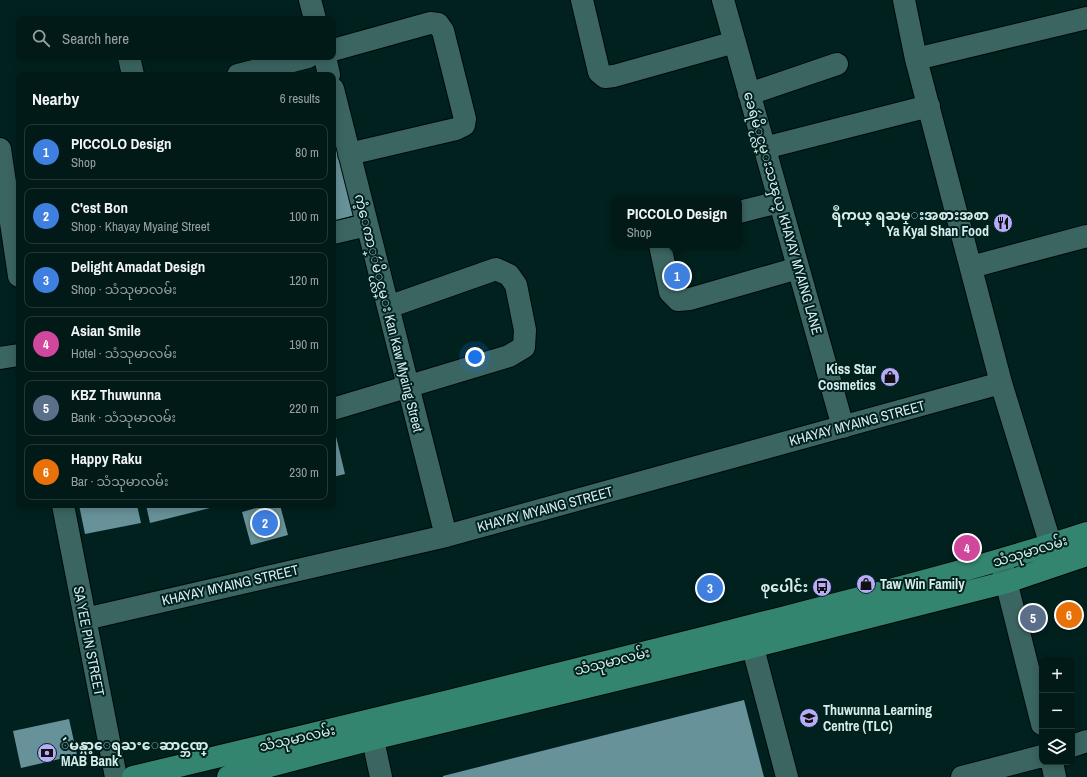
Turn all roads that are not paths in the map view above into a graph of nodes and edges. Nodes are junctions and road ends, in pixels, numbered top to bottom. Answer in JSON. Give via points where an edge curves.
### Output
{"nodes":[{"id":1,"x":310,"y":0,"type":"edge"},
{"id":2,"x":582,"y":0,"type":"edge"},
{"id":3,"x":723,"y":0,"type":"edge"},
{"id":4,"x":904,"y":0,"type":"edge"},
{"id":5,"x":314,"y":16,"type":"edge"},
{"id":6,"x":1087,"y":18,"type":"edge"},
{"id":7,"x":735,"y":42,"type":"junction"},
{"id":8,"x":336,"y":49,"type":"edge"},
{"id":9,"x":916,"y":59,"type":"junction"},
{"id":10,"x":130,"y":60,"type":"edge"},
{"id":11,"x":296,"y":60,"type":"edge"},
{"id":12,"x":326,"y":60,"type":"edge"},
{"id":13,"x":837,"y":64,"type":"dead end"},
{"id":14,"x":132,"y":72,"type":"edge"},
{"id":15,"x":250,"y":72,"type":"edge"},
{"id":16,"x":328,"y":72,"type":"edge"},
{"id":17,"x":749,"y":94,"type":"junction"},
{"id":18,"x":336,"y":102,"type":"edge"},
{"id":19,"x":929,"y":106,"type":"junction"},
{"id":20,"x":764,"y":148,"type":"junction"},
{"id":21,"x":0,"y":149,"type":"edge"},
{"id":22,"x":349,"y":154,"type":"junction"},
{"id":23,"x":780,"y":202,"type":"junction"},
{"id":24,"x":742,"y":211,"type":"edge"},
{"id":25,"x":367,"y":225,"type":"junction"},
{"id":26,"x":336,"y":232,"type":"edge"},
{"id":27,"x":1087,"y":236,"type":"edge"},
{"id":28,"x":661,"y":248,"type":"edge"},
{"id":29,"x":16,"y":252,"type":"edge"},
{"id":30,"x":971,"y":267,"type":"junction"},
{"id":31,"x":798,"y":268,"type":"junction"},
{"id":32,"x":388,"y":307,"type":"junction"},
{"id":33,"x":16,"y":355,"type":"edge"},
{"id":34,"x":0,"y":358,"type":"edge"},
{"id":35,"x":1002,"y":383,"type":"junction"},
{"id":36,"x":408,"y":387,"type":"junction"},
{"id":37,"x":336,"y":409,"type":"edge"},
{"id":38,"x":842,"y":427,"type":"junction"},
{"id":39,"x":63,"y":508,"type":"edge"},
{"id":40,"x":1087,"y":533,"type":"edge"},
{"id":41,"x":446,"y":536,"type":"junction"},
{"id":42,"x":1055,"y":555,"type":"junction"},
{"id":43,"x":1087,"y":555,"type":"edge"},
{"id":44,"x":1001,"y":561,"type":"junction"},
{"id":45,"x":1006,"y":582,"type":"junction"},
{"id":46,"x":85,"y":619,"type":"junction"},
{"id":47,"x":750,"y":636,"type":"junction"},
{"id":48,"x":1039,"y":712,"type":"edge"},
{"id":49,"x":371,"y":730,"type":"junction"},
{"id":50,"x":1087,"y":741,"type":"edge"},
{"id":51,"x":1075,"y":745,"type":"edge"},
{"id":52,"x":1039,"y":757,"type":"edge"},
{"id":53,"x":1053,"y":765,"type":"edge"},
{"id":54,"x":116,"y":777,"type":"edge"},
{"id":55,"x":133,"y":777,"type":"edge"},
{"id":56,"x":228,"y":777,"type":"edge"},
{"id":57,"x":381,"y":777,"type":"edge"},
{"id":58,"x":787,"y":777,"type":"edge"},
{"id":59,"x":962,"y":777,"type":"edge"},
{"id":60,"x":1055,"y":777,"type":"edge"}],
"edges":[{"from":1,"to":5,"type":"street"},
{"from":2,"to":7,"type":"street","via":[[599,72],[605,77]]},
{"from":3,"to":7,"type":"street","name":"ခေရဴမိႂင္လမ္းသၾယ္ KHAYAY MYAING LANE"},
{"from":4,"to":9,"type":"street"},
{"from":6,"to":9,"type":"street"},
{"from":7,"to":17,"type":"street","name":"ခေရဴမိႂင္လမ္းသၾယ္ KHAYAY MYAING LANE"},
{"from":8,"to":22,"type":"street","via":[[430,23],[438,24],[443,31],[465,119],[464,125],[456,129]]},
{"from":9,"to":19,"type":"street"},
{"from":10,"to":14,"type":"street"},
{"from":11,"to":15,"type":"street"},
{"from":12,"to":16,"type":"street"},
{"from":13,"to":17,"type":"street"},
{"from":17,"to":20,"type":"street","name":"ခေရဴမိႂင္လမ္းသၾယ္ KHAYAY MYAING LANE"},
{"from":18,"to":22,"type":"street","name":"ကံ့ေကာ္ဴမိႂင္လမ္း Kan Kaw Myaing Street"},
{"from":19,"to":20,"type":"street"},
{"from":19,"to":30,"type":"street"},
{"from":20,"to":23,"type":"street","name":"ခေရဴမိႂင္လမ္းသၾယ္ KHAYAY MYAING LANE"},
{"from":21,"to":29,"type":"street"},
{"from":22,"to":25,"type":"street","name":"ကံ့ေကာ္ဴမိႂင္လမ္း Kan Kaw Myaing Street"},
{"from":23,"to":24,"type":"street"},
{"from":23,"to":31,"type":"street","name":"ခေရဴမိႂင္လမ္းသၾယ္ KHAYAY MYAING LANE"},
{"from":25,"to":26,"type":"street"},
{"from":25,"to":32,"type":"street","name":"ကံ့ေကာ္ဴမိႂင္လမ္း Kan Kaw Myaing Street"},
{"from":27,"to":30,"type":"street"},
{"from":28,"to":31,"type":"street","via":[[670,292],[678,300],[690,299]]},
{"from":30,"to":35,"type":"street"},
{"from":31,"to":38,"type":"street","name":"ခေရဴမိႂင္လမ္းသၾယ္ KHAYAY MYAING LANE"},
{"from":32,"to":36,"type":"street","name":"ကံ့ေကာ္ဴမိႂင္လမ္း Kan Kaw Myaing Street"},
{"from":32,"to":36,"type":"street","via":[[496,269],[509,275],[516,284],[525,330],[524,346],[509,356]]},
{"from":33,"to":34,"type":"street"},
{"from":35,"to":38,"type":"street","name":"KHAYAY MYAING STREET"},
{"from":35,"to":42,"type":"street"},
{"from":36,"to":37,"type":"street"},
{"from":36,"to":41,"type":"street","name":"ကံ့ေကာ္ဴမိႂင္လမ္း Kan Kaw Myaing Street"},
{"from":38,"to":41,"type":"street","name":"KHAYAY MYAING STREET"},
{"from":39,"to":46,"type":"street","name":"SA YEE PIN STREET"},
{"from":40,"to":42,"type":"main road","name":"သံသုမာလမ်း"},
{"from":41,"to":46,"type":"street","name":"KHAYAY MYAING STREET"},
{"from":42,"to":43,"type":"main road","name":"သံသုမာလမ်း"},
{"from":42,"to":44,"type":"main road","name":"သံသုမာလမ်း"},
{"from":42,"to":45,"type":"main road","name":"သံသုမာလမ်း"},
{"from":44,"to":45,"type":"street"},
{"from":44,"to":47,"type":"main road","name":"သံသုမာလမ်း"},
{"from":45,"to":47,"type":"main road","name":"သံသုမာလမ်း"},
{"from":45,"to":48,"type":"street"},
{"from":46,"to":54,"type":"street","name":"SA YEE PIN STREET"},
{"from":47,"to":49,"type":"main road","name":"သံသုမာလမ်း"},
{"from":47,"to":58,"type":"street"},
{"from":49,"to":55,"type":"main road","name":"သံသုမာလမ်း"},
{"from":49,"to":56,"type":"main road","name":"သံသုမာလမ်း"},
{"from":49,"to":57,"type":"street"},
{"from":50,"to":51,"type":"street"},
{"from":52,"to":59,"type":"street"},
{"from":53,"to":60,"type":"street"}]}
